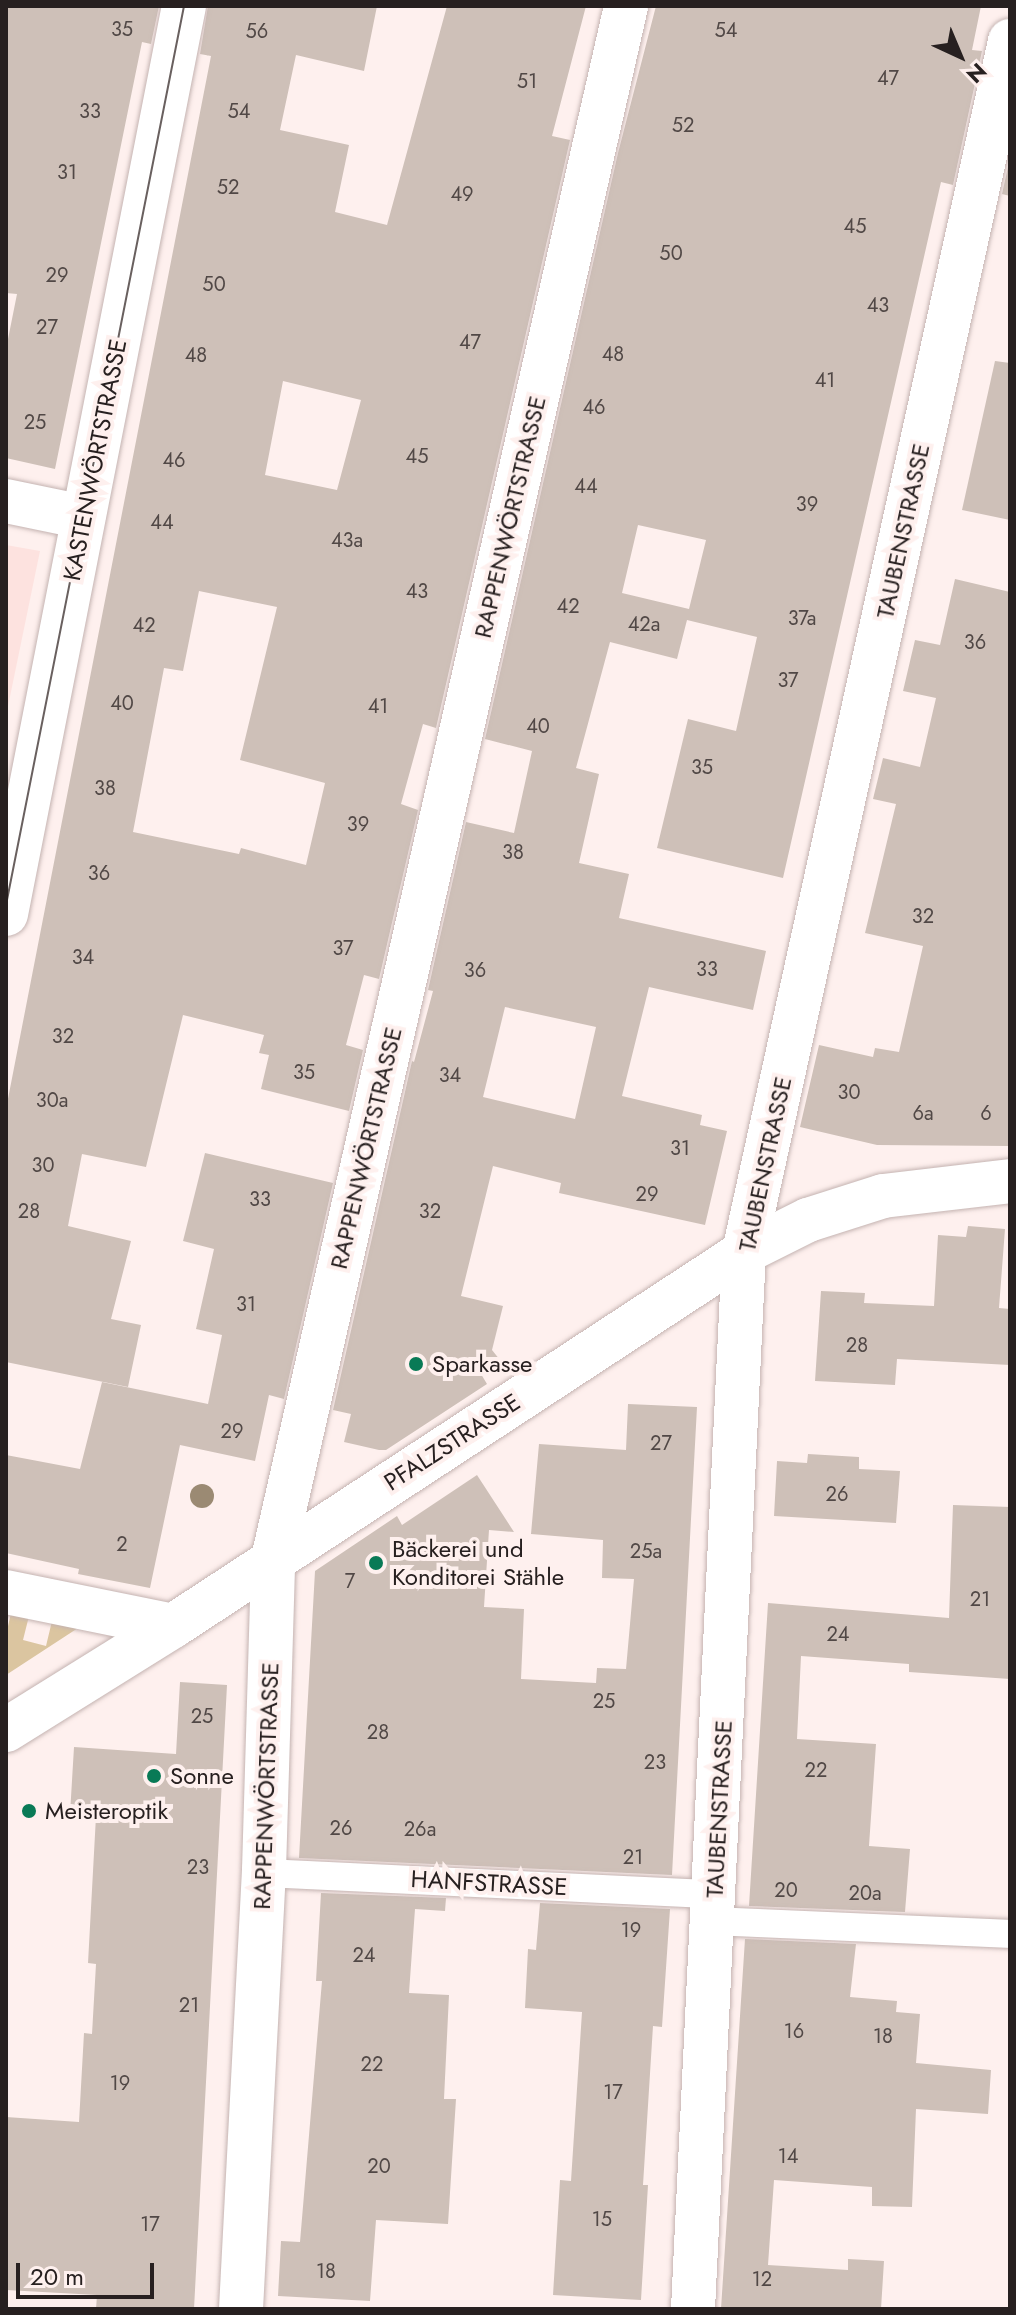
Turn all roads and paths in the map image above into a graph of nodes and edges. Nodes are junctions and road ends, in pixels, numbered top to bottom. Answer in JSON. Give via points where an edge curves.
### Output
{"nodes":[{"id":1,"x":184,"y":6,"type":"edge"},
{"id":2,"x":626,"y":6,"type":"edge"},
{"id":3,"x":1010,"y":41,"type":"edge"},
{"id":4,"x":6,"y":501,"type":"edge"},
{"id":5,"x":83,"y":517,"type":"junction"},
{"id":6,"x":6,"y":914,"type":"edge"},
{"id":7,"x":1010,"y":1181,"type":"edge"},
{"id":8,"x":744,"y":1252,"type":"junction"},
{"id":9,"x":273,"y":1559,"type":"junction"},
{"id":10,"x":6,"y":1592,"type":"edge"},
{"id":11,"x":173,"y":1626,"type":"junction"},
{"id":12,"x":6,"y":1730,"type":"edge"},
{"id":13,"x":263,"y":1873,"type":"junction"},
{"id":14,"x":714,"y":1908,"type":"junction"},
{"id":15,"x":1010,"y":1934,"type":"edge"},
{"id":16,"x":241,"y":2309,"type":"edge"},
{"id":17,"x":693,"y":2309,"type":"edge"}],
"edges":[{"from":1,"to":5,"type":"street","name":"KASTENWÖRTSTRASSE"},
{"from":2,"to":9,"type":"street","name":"RAPPENWÖRTSTRASSE"},
{"from":3,"to":8,"type":"street","name":"TAUBENSTRASSE"},
{"from":4,"to":5,"type":"street"},
{"from":5,"to":6,"type":"street","name":"KASTENWÖRTSTRASSE"},
{"from":7,"to":8,"type":"street","name":"PFALZSTRASSE","via":[[883,1196],[808,1220]]},
{"from":8,"to":9,"type":"street","name":"PFALZSTRASSE"},
{"from":8,"to":14,"type":"street","name":"TAUBENSTRASSE"},
{"from":9,"to":11,"type":"street","name":"PFALZSTRASSE"},
{"from":9,"to":13,"type":"street","name":"RAPPENWÖRTSTRASSE"},
{"from":10,"to":11,"type":"street"},
{"from":11,"to":12,"type":"street","name":"PFALZSTRASSE"},
{"from":13,"to":14,"type":"lane","name":"HANFSTRASSE"},
{"from":13,"to":16,"type":"street","name":"RAPPENWÖRTSTRASSE"},
{"from":14,"to":15,"type":"lane","name":"HANFSTRASSE"},
{"from":14,"to":17,"type":"street","name":"TAUBENSTRASSE"}]}
